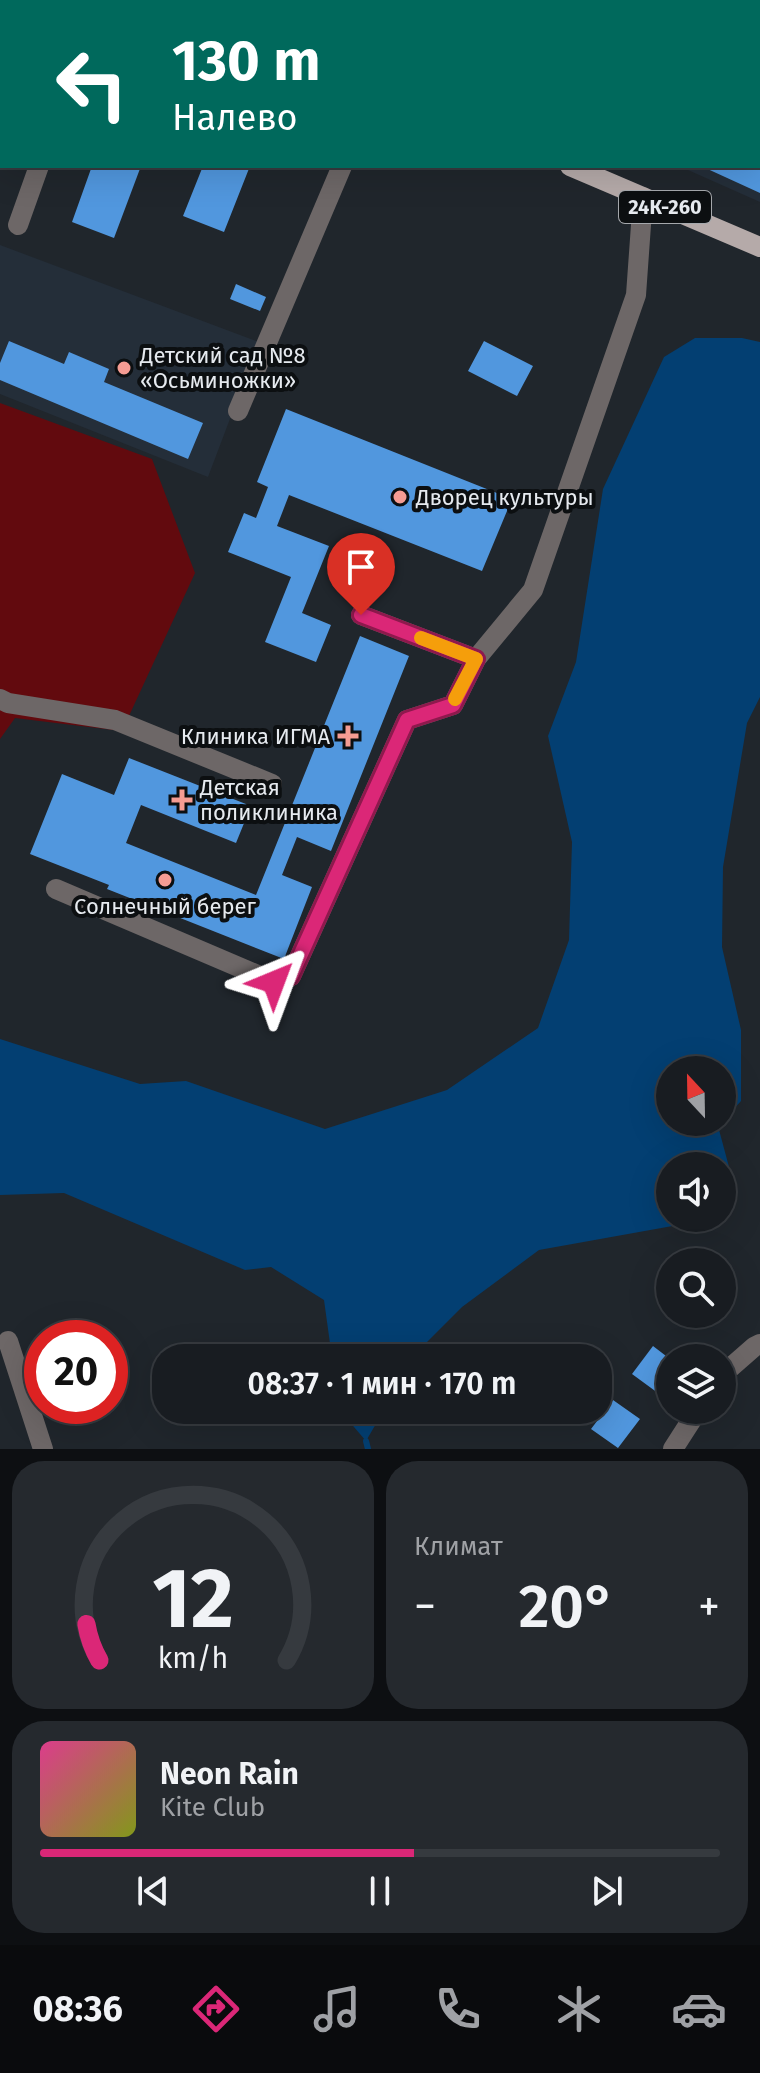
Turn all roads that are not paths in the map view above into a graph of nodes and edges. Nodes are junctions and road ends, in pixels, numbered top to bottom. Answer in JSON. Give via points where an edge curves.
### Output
{"nodes":[{"id":1,"x":38,"y":168,"type":"edge"},
{"id":2,"x":341,"y":168,"type":"edge"},
{"id":3,"x":575,"y":168,"type":"edge"},
{"id":4,"x":643,"y":197,"type":"junction"},
{"id":5,"x":18,"y":225,"type":"dead end"},
{"id":6,"x":759,"y":243,"type":"edge"},
{"id":7,"x":238,"y":411,"type":"dead end"},
{"id":8,"x":361,"y":615,"type":"dead end"},
{"id":9,"x":476,"y":659,"type":"junction"},
{"id":10,"x":0,"y":699,"type":"edge"},
{"id":11,"x":272,"y":784,"type":"dead end"},
{"id":12,"x":56,"y":889,"type":"dead end"},
{"id":13,"x":8,"y":1341,"type":"dead end"},
{"id":14,"x":760,"y":1344,"type":"edge"},
{"id":15,"x":736,"y":1363,"type":"edge"},
{"id":16,"x":689,"y":1424,"type":"edge"},
{"id":17,"x":43,"y":1449,"type":"edge"},
{"id":18,"x":673,"y":1449,"type":"edge"}],
"edges":[{"from":1,"to":5,"type":"street"},
{"from":2,"to":7,"type":"street"},
{"from":3,"to":4,"type":"main road","number":"24К-260"},
{"from":4,"to":6,"type":"main road","number":"24К-260"},
{"from":4,"to":9,"type":"street","via":[[636,295],[533,590]]},
{"from":8,"to":9,"type":"street"},
{"from":9,"to":12,"type":"street","via":[[453,705],[407,720],[291,976],[274,982]]},
{"from":10,"to":11,"type":"street","via":[[115,720]]},
{"from":13,"to":17,"type":"street"},
{"from":14,"to":15,"type":"street"},
{"from":16,"to":18,"type":"street"}]}
